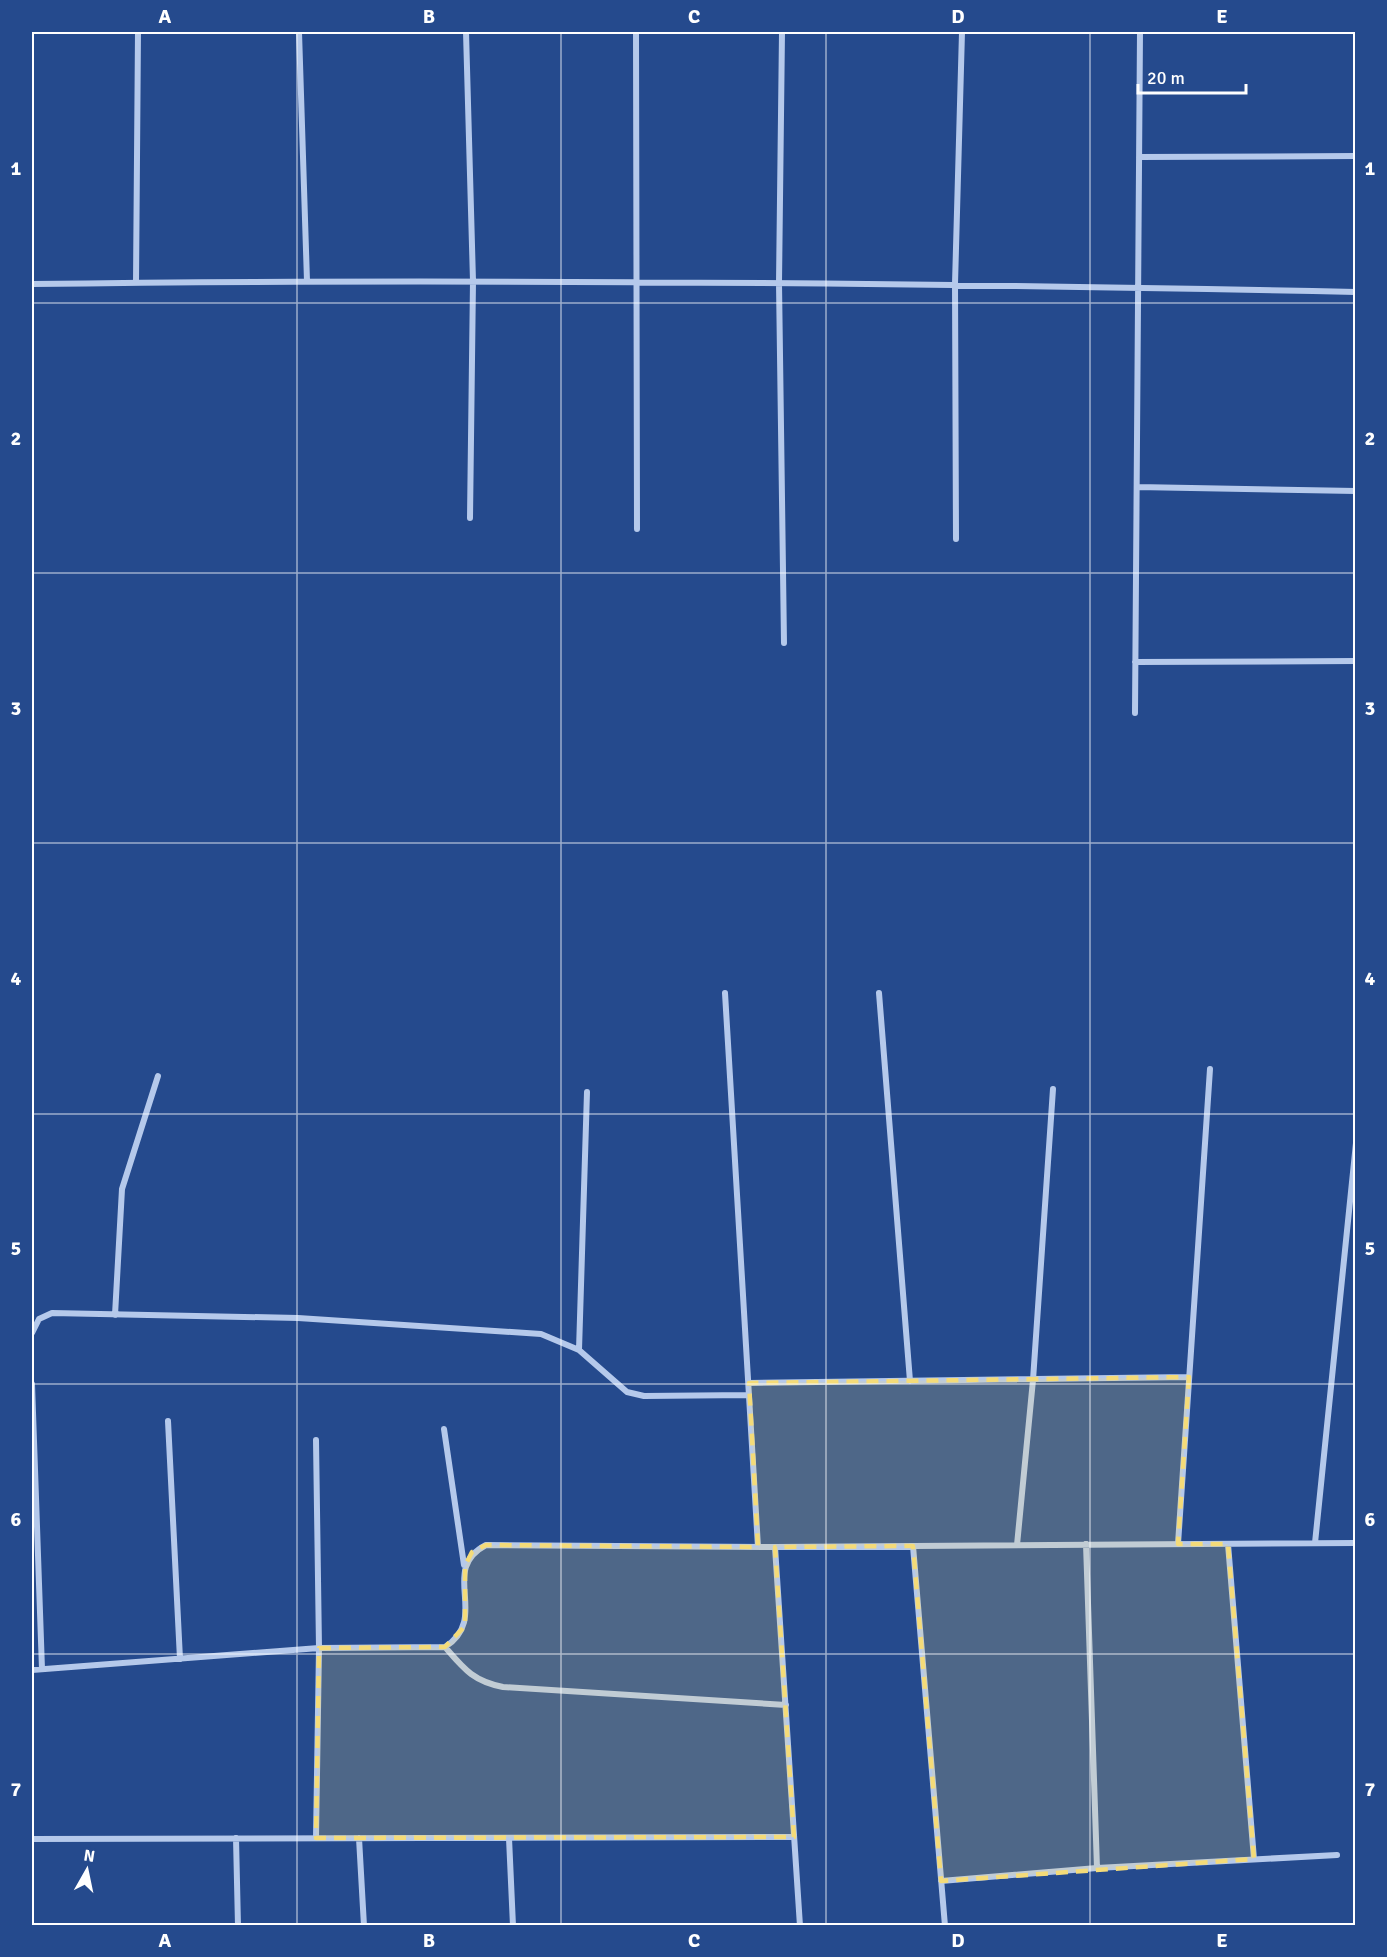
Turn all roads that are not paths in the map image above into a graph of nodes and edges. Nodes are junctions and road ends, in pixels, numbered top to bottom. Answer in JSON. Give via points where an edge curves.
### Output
{"nodes":[{"id":1,"x":138,"y":32,"type":"edge"},
{"id":2,"x":299,"y":32,"type":"edge"},
{"id":3,"x":466,"y":32,"type":"edge"},
{"id":4,"x":636,"y":32,"type":"edge"},
{"id":5,"x":782,"y":32,"type":"edge"},
{"id":6,"x":962,"y":32,"type":"edge"},
{"id":7,"x":1140,"y":32,"type":"edge"},
{"id":8,"x":1356,"y":156,"type":"edge"},
{"id":9,"x":1139,"y":157,"type":"junction"},
{"id":10,"x":307,"y":281,"type":"junction"},
{"id":11,"x":473,"y":281,"type":"junction"},
{"id":12,"x":636,"y":282,"type":"junction"},
{"id":13,"x":136,"y":283,"type":"junction"},
{"id":14,"x":779,"y":283,"type":"junction"},
{"id":15,"x":32,"y":284,"type":"edge"},
{"id":16,"x":955,"y":284,"type":"junction"},
{"id":17,"x":1138,"y":288,"type":"junction"},
{"id":18,"x":1356,"y":292,"type":"edge"},
{"id":19,"x":1137,"y":487,"type":"junction"},
{"id":20,"x":1356,"y":491,"type":"edge"},
{"id":21,"x":470,"y":518,"type":"dead end"},
{"id":22,"x":637,"y":529,"type":"dead end"},
{"id":23,"x":956,"y":539,"type":"dead end"},
{"id":24,"x":784,"y":643,"type":"dead end"},
{"id":25,"x":1356,"y":661,"type":"edge"},
{"id":26,"x":1135,"y":662,"type":"junction"},
{"id":27,"x":1135,"y":713,"type":"dead end"},
{"id":28,"x":725,"y":993,"type":"dead end"},
{"id":29,"x":879,"y":993,"type":"dead end"},
{"id":30,"x":1210,"y":1070,"type":"dead end"},
{"id":31,"x":158,"y":1076,"type":"dead end"},
{"id":32,"x":1053,"y":1089,"type":"dead end"},
{"id":33,"x":586,"y":1092,"type":"dead end"},
{"id":34,"x":1356,"y":1143,"type":"edge"},
{"id":35,"x":115,"y":1315,"type":"junction"},
{"id":36,"x":32,"y":1334,"type":"edge"},
{"id":37,"x":579,"y":1350,"type":"junction"},
{"id":38,"x":1189,"y":1377,"type":"junction"},
{"id":39,"x":1033,"y":1380,"type":"junction"},
{"id":40,"x":910,"y":1381,"type":"junction"},
{"id":41,"x":749,"y":1383,"type":"junction"},
{"id":42,"x":32,"y":1384,"type":"edge"},
{"id":43,"x":749,"y":1395,"type":"junction"},
{"id":44,"x":168,"y":1421,"type":"dead end"},
{"id":45,"x":444,"y":1429,"type":"dead end"},
{"id":46,"x":316,"y":1440,"type":"dead end"},
{"id":47,"x":1356,"y":1542,"type":"edge"},
{"id":48,"x":1315,"y":1543,"type":"junction"},
{"id":49,"x":1086,"y":1544,"type":"junction"},
{"id":50,"x":1178,"y":1544,"type":"junction"},
{"id":51,"x":1228,"y":1544,"type":"junction"},
{"id":52,"x":1017,"y":1545,"type":"junction"},
{"id":53,"x":913,"y":1546,"type":"junction"},
{"id":54,"x":758,"y":1547,"type":"junction"},
{"id":55,"x":775,"y":1547,"type":"junction"},
{"id":56,"x":465,"y":1566,"type":"junction"},
{"id":57,"x":445,"y":1647,"type":"junction"},
{"id":58,"x":320,"y":1648,"type":"junction"},
{"id":59,"x":180,"y":1659,"type":"junction"},
{"id":60,"x":42,"y":1669,"type":"junction"},
{"id":61,"x":32,"y":1670,"type":"edge"},
{"id":62,"x":786,"y":1705,"type":"junction"},
{"id":63,"x":794,"y":1837,"type":"junction"},
{"id":64,"x":236,"y":1838,"type":"junction"},
{"id":65,"x":316,"y":1838,"type":"junction"},
{"id":66,"x":359,"y":1838,"type":"junction"},
{"id":67,"x":508,"y":1838,"type":"junction"},
{"id":68,"x":32,"y":1839,"type":"edge"},
{"id":69,"x":1337,"y":1855,"type":"dead end"},
{"id":70,"x":1254,"y":1859,"type":"junction"},
{"id":71,"x":1097,"y":1868,"type":"junction"},
{"id":72,"x":941,"y":1881,"type":"junction"},
{"id":73,"x":238,"y":1926,"type":"edge"},
{"id":74,"x":364,"y":1926,"type":"edge"},
{"id":75,"x":513,"y":1926,"type":"edge"},
{"id":76,"x":800,"y":1926,"type":"edge"},
{"id":77,"x":945,"y":1926,"type":"edge"}],
"edges":[{"from":1,"to":13,"type":"street"},
{"from":2,"to":10,"type":"street"},
{"from":3,"to":11,"type":"street"},
{"from":4,"to":12,"type":"street"},
{"from":5,"to":14,"type":"street"},
{"from":6,"to":16,"type":"street"},
{"from":7,"to":9,"type":"street"},
{"from":8,"to":9,"type":"street"},
{"from":9,"to":17,"type":"street"},
{"from":10,"to":11,"type":"street"},
{"from":10,"to":13,"type":"street"},
{"from":11,"to":12,"type":"street"},
{"from":11,"to":21,"type":"street"},
{"from":12,"to":14,"type":"street"},
{"from":12,"to":22,"type":"street"},
{"from":13,"to":15,"type":"street"},
{"from":14,"to":16,"type":"street"},
{"from":14,"to":24,"type":"street"},
{"from":16,"to":17,"type":"street"},
{"from":16,"to":23,"type":"street"},
{"from":17,"to":18,"type":"street"},
{"from":17,"to":19,"type":"street"},
{"from":19,"to":20,"type":"street"},
{"from":19,"to":26,"type":"street"},
{"from":25,"to":26,"type":"street"},
{"from":26,"to":27,"type":"street"},
{"from":28,"to":41,"type":"street"},
{"from":29,"to":40,"type":"street"},
{"from":30,"to":38,"type":"street"},
{"from":31,"to":35,"type":"street","via":[[122,1189]]},
{"from":32,"to":39,"type":"street"},
{"from":33,"to":37,"type":"street"},
{"from":34,"to":48,"type":"street"},
{"from":35,"to":36,"type":"street","via":[[52,1313],[39,1318]]},
{"from":35,"to":37,"type":"street","via":[[306,1318],[541,1334]]},
{"from":37,"to":43,"type":"street","via":[[627,1392],[644,1396]]},
{"from":38,"to":39,"type":"street"},
{"from":38,"to":50,"type":"street"},
{"from":39,"to":40,"type":"street"},
{"from":39,"to":52,"type":"street"},
{"from":40,"to":41,"type":"street"},
{"from":41,"to":43,"type":"street"},
{"from":42,"to":60,"type":"street"},
{"from":43,"to":54,"type":"street"},
{"from":44,"to":59,"type":"street"},
{"from":45,"to":56,"type":"street"},
{"from":46,"to":58,"type":"street"},
{"from":47,"to":48,"type":"street"},
{"from":48,"to":51,"type":"street"},
{"from":49,"to":50,"type":"street"},
{"from":49,"to":52,"type":"street"},
{"from":49,"to":71,"type":"street"},
{"from":50,"to":51,"type":"street"},
{"from":51,"to":70,"type":"street"},
{"from":52,"to":53,"type":"street"},
{"from":53,"to":55,"type":"street"},
{"from":53,"to":72,"type":"street"},
{"from":54,"to":55,"type":"street"},
{"from":54,"to":56,"type":"street","via":[[486,1545],[472,1552]]},
{"from":55,"to":62,"type":"street"},
{"from":56,"to":57,"type":"street","via":[[465,1626],[458,1638]]},
{"from":57,"to":58,"type":"street"},
{"from":57,"to":62,"type":"street","via":[[466,1671],[483,1683],[503,1688]]},
{"from":58,"to":59,"type":"street"},
{"from":58,"to":65,"type":"street"},
{"from":59,"to":60,"type":"street"},
{"from":60,"to":61,"type":"street"},
{"from":62,"to":63,"type":"street"},
{"from":63,"to":67,"type":"street"},
{"from":63,"to":76,"type":"street"},
{"from":64,"to":65,"type":"street"},
{"from":64,"to":68,"type":"street"},
{"from":64,"to":73,"type":"street"},
{"from":65,"to":66,"type":"street"},
{"from":66,"to":67,"type":"street"},
{"from":66,"to":74,"type":"street"},
{"from":67,"to":75,"type":"street"},
{"from":69,"to":70,"type":"street"},
{"from":70,"to":71,"type":"street"},
{"from":71,"to":72,"type":"street"},
{"from":72,"to":77,"type":"street"}]}
